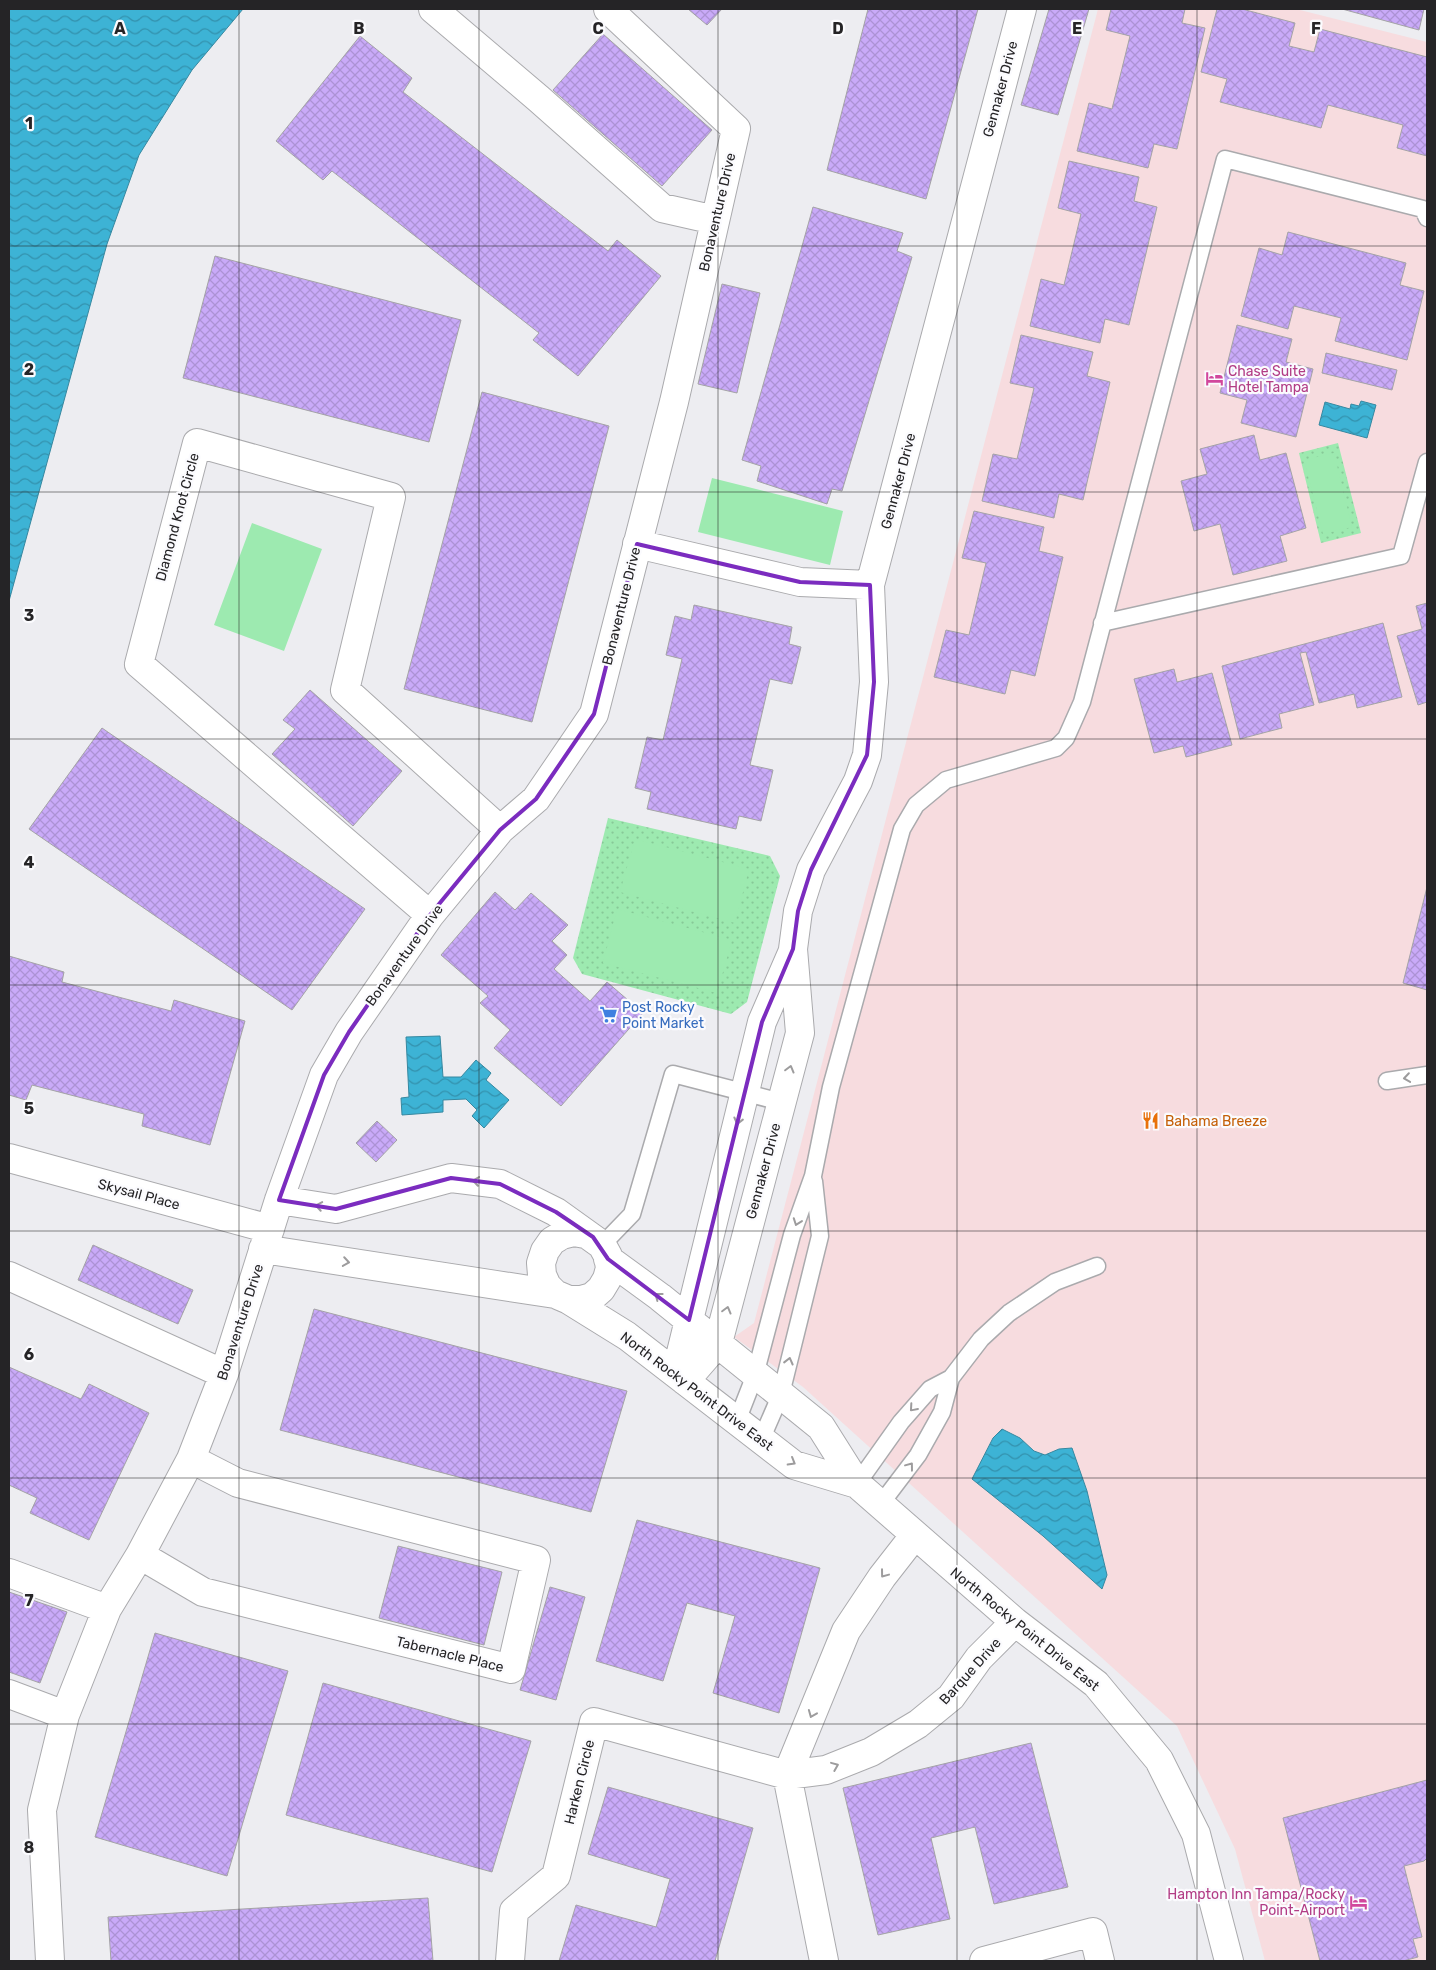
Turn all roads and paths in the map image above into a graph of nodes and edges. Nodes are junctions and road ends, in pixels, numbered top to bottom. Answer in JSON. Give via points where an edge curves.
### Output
{"nodes":[{"id":1,"x":433,"y":9,"type":"edge"},
{"id":2,"x":608,"y":9,"type":"edge"},
{"id":3,"x":1022,"y":9,"type":"edge"},
{"id":4,"x":1427,"y":218,"type":"edge"},
{"id":5,"x":715,"y":220,"type":"junction"},
{"id":6,"x":1427,"y":462,"type":"edge"},
{"id":7,"x":637,"y":544,"type":"junction"},
{"id":8,"x":870,"y":585,"type":"junction"},
{"id":9,"x":1102,"y":623,"type":"junction"},
{"id":10,"x":500,"y":830,"type":"junction"},
{"id":11,"x":430,"y":915,"type":"junction"},
{"id":12,"x":793,"y":949,"type":"junction"},
{"id":13,"x":1427,"y":1075,"type":"edge"},
{"id":14,"x":1387,"y":1081,"type":"dead end"},
{"id":15,"x":745,"y":1093,"type":"junction"},
{"id":16,"x":781,"y":1102,"type":"junction"},
{"id":17,"x":9,"y":1158,"type":"edge"},
{"id":18,"x":813,"y":1176,"type":"junction"},
{"id":19,"x":279,"y":1200,"type":"junction"},
{"id":20,"x":266,"y":1239,"type":"junction"},
{"id":21,"x":599,"y":1246,"type":"junction"},
{"id":22,"x":1097,"y":1266,"type":"dead end"},
{"id":23,"x":9,"y":1276,"type":"edge"},
{"id":24,"x":562,"y":1297,"type":"junction"},
{"id":25,"x":689,"y":1320,"type":"junction"},
{"id":26,"x":718,"y":1343,"type":"junction"},
{"id":27,"x":224,"y":1374,"type":"junction"},
{"id":28,"x":755,"y":1375,"type":"junction"},
{"id":29,"x":680,"y":1377,"type":"junction"},
{"id":30,"x":951,"y":1378,"type":"junction"},
{"id":31,"x":782,"y":1394,"type":"junction"},
{"id":32,"x":737,"y":1421,"type":"junction"},
{"id":33,"x":761,"y":1440,"type":"junction"},
{"id":34,"x":190,"y":1459,"type":"junction"},
{"id":35,"x":857,"y":1484,"type":"junction"},
{"id":36,"x":880,"y":1504,"type":"junction"},
{"id":37,"x":914,"y":1536,"type":"junction"},
{"id":38,"x":140,"y":1555,"type":"junction"},
{"id":39,"x":9,"y":1573,"type":"edge"},
{"id":40,"x":107,"y":1609,"type":"junction"},
{"id":41,"x":1015,"y":1622,"type":"junction"},
{"id":42,"x":9,"y":1694,"type":"edge"},
{"id":43,"x":66,"y":1715,"type":"junction"},
{"id":44,"x":787,"y":1774,"type":"junction"},
{"id":45,"x":50,"y":1961,"type":"edge"},
{"id":46,"x":510,"y":1961,"type":"edge"},
{"id":47,"x":824,"y":1961,"type":"edge"},
{"id":48,"x":984,"y":1961,"type":"edge"},
{"id":49,"x":1100,"y":1961,"type":"edge"},
{"id":50,"x":1228,"y":1961,"type":"edge"}],
"edges":[{"from":1,"to":5,"type":"street","via":[[662,208]]},
{"from":2,"to":5,"type":"street","name":"Bonaventure Drive","via":[[736,129]]},
{"from":3,"to":8,"type":"street","name":"Gennaker Drive"},
{"from":4,"to":9,"type":"lane","via":[[1423,210],[1225,159]]},
{"from":5,"to":7,"type":"street","name":"Bonaventure Drive","via":[[674,402]]},
{"from":6,"to":9,"type":"lane","via":[[1401,556]]},
{"from":7,"to":8,"type":"street","via":[[800,582]]},
{"from":7,"to":10,"type":"street","name":"Bonaventure Drive","via":[[594,714],[536,799]]},
{"from":8,"to":12,"type":"street","name":"Gennaker Drive","via":[[874,682],[868,755],[811,870],[798,911]]},
{"from":9,"to":18,"type":"lane","via":[[1082,702],[1066,738],[1056,748],[946,780],[916,804],[902,830],[832,1087]]},
{"from":10,"to":11,"type":"street","name":"Bonaventure Drive"},
{"from":10,"to":11,"type":"street","name":"Diamond Knot Circle","via":[[345,690],[392,497],[196,443],[139,664]]},
{"from":11,"to":19,"type":"street","name":"Bonaventure Drive","via":[[349,1032],[324,1075]]},
{"from":12,"to":15,"type":"street","name":"Gennaker Drive","via":[[762,1022]]},
{"from":16,"to":12,"type":"street","name":"Gennaker Drive","one_way":true,"via":[[800,1033]]},
{"from":13,"to":14,"type":"lane","one_way":true},
{"from":15,"to":16,"type":"lane"},
{"from":15,"to":21,"type":"lane","via":[[673,1074],[632,1214]]},
{"from":15,"to":25,"type":"street","name":"Gennaker Drive","one_way":true},
{"from":26,"to":16,"type":"street","name":"Gennaker Drive","one_way":true},
{"from":17,"to":20,"type":"street","name":"Skysail Place"},
{"from":18,"to":28,"type":"lane","one_way":true,"via":[[792,1235]]},
{"from":31,"to":18,"type":"lane","one_way":true,"via":[[820,1236]]},
{"from":19,"to":20,"type":"street","name":"Bonaventure Drive"},
{"from":21,"to":19,"type":"street","name":"North Rocky Point Drive East","one_way":true,"via":[[556,1212],[500,1184],[451,1178],[336,1209]]},
{"from":20,"to":24,"type":"street","name":"North Rocky Point Drive East","one_way":true},
{"from":20,"to":27,"type":"street","name":"Bonaventure Drive"},
{"from":21,"to":24,"type":"street","name":"North Rocky Point Drive East","via":[[610,1268],[602,1289],[581,1300]]},
{"from":21,"to":24,"type":"street","name":"North Rocky Point Drive East","via":[[574,1232],[552,1241],[541,1263],[542,1275],[547,1286]]},
{"from":25,"to":21,"type":"street","name":"North Rocky Point Drive East","one_way":true},
{"from":22,"to":30,"type":"lane","via":[[1055,1282],[1009,1313],[981,1339]]},
{"from":23,"to":27,"type":"street"},
{"from":24,"to":29,"type":"street","name":"North Rocky Point Drive East","via":[[628,1336]]},
{"from":25,"to":26,"type":"street","name":"North Rocky Point Drive East"},
{"from":25,"to":29,"type":"street","name":"Gennaker Drive"},
{"from":26,"to":28,"type":"street","name":"North Rocky Point Drive East"},
{"from":26,"to":29,"type":"street","name":"Gennaker Drive"},
{"from":27,"to":34,"type":"street","name":"Bonaventure Drive"},
{"from":28,"to":31,"type":"street","name":"North Rocky Point Drive East"},
{"from":28,"to":32,"type":"lane"},
{"from":29,"to":32,"type":"street","name":"North Rocky Point Drive East"},
{"from":30,"to":35,"type":"lane","one_way":true,"via":[[930,1389],[901,1422]]},
{"from":36,"to":30,"type":"lane","one_way":true,"via":[[918,1455],[942,1412]]},
{"from":31,"to":33,"type":"lane"},
{"from":31,"to":35,"type":"street","name":"North Rocky Point Drive East","via":[[821,1427]]},
{"from":32,"to":33,"type":"street","name":"North Rocky Point Drive East"},
{"from":33,"to":35,"type":"street","name":"North Rocky Point Drive East","one_way":true,"via":[[794,1465]]},
{"from":34,"to":38,"type":"street","name":"Bonaventure Drive"},
{"from":34,"to":38,"type":"street","name":"Tabernacle Place","via":[[238,1483],[536,1560],[511,1670],[203,1592]]},
{"from":35,"to":36,"type":"street","name":"North Rocky Point Drive East"},
{"from":36,"to":37,"type":"street","name":"North Rocky Point Drive East"},
{"from":37,"to":41,"type":"street","name":"North Rocky Point Drive East"},
{"from":37,"to":44,"type":"street","one_way":true,"via":[[882,1576],[846,1631]]},
{"from":38,"to":40,"type":"street","name":"Bonaventure Drive"},
{"from":39,"to":40,"type":"street"},
{"from":40,"to":43,"type":"street","name":"Bonaventure Drive"},
{"from":44,"to":41,"type":"street","name":"Barque Drive","one_way":true,"via":[[826,1770],[871,1752],[918,1724],[951,1697],[979,1658]]},
{"from":41,"to":50,"type":"street","name":"North Rocky Point Drive East","via":[[1096,1684],[1159,1760],[1196,1834]]},
{"from":42,"to":43,"type":"street"},
{"from":43,"to":45,"type":"street","name":"Bonaventure Drive","via":[[42,1810]]},
{"from":44,"to":46,"type":"street","name":"Harken Circle","via":[[594,1722],[556,1876],[514,1911]]},
{"from":44,"to":47,"type":"street"},
{"from":48,"to":49,"type":"street","via":[[1092,1932]]}]}
